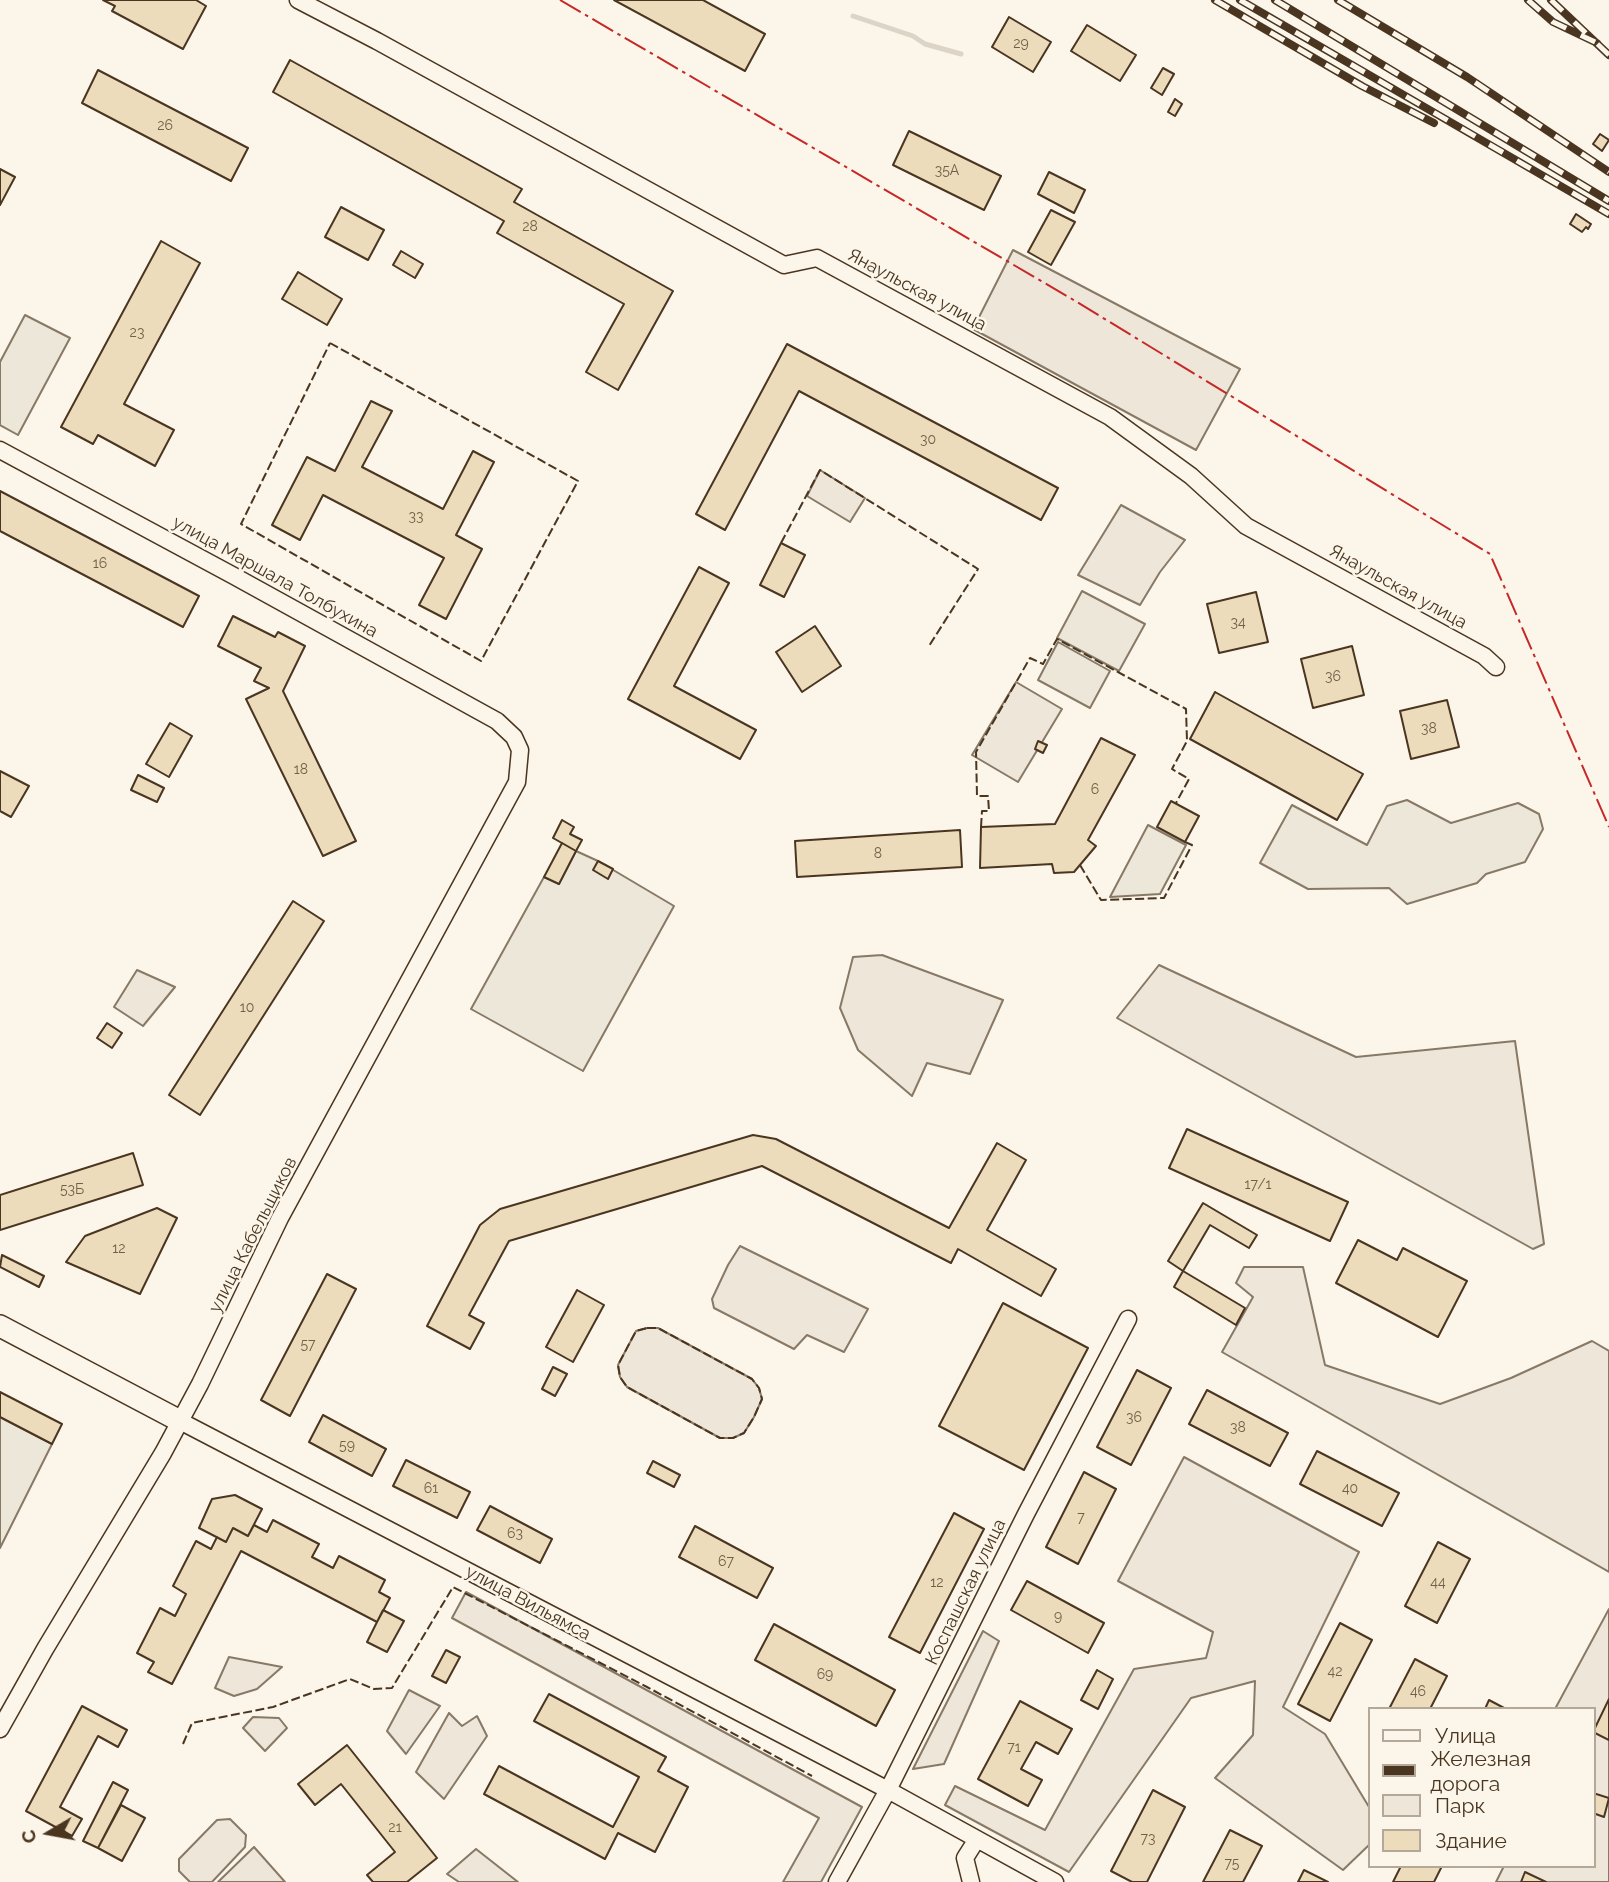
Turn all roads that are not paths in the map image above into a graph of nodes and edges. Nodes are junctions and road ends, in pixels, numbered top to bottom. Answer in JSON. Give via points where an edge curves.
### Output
{"nodes":[{"id":1,"x":298,"y":0,"type":"edge"},
{"id":2,"x":0,"y":450,"type":"edge"},
{"id":3,"x":1496,"y":667,"type":"dead end"},
{"id":4,"x":520,"y":750,"type":"joint"},
{"id":5,"x":1128,"y":1319,"type":"dead end"},
{"id":6,"x":0,"y":1326,"type":"edge"},
{"id":7,"x":180,"y":1421,"type":"junction"},
{"id":8,"x":5,"y":1712,"type":"edge"},
{"id":9,"x":0,"y":1729,"type":"edge"},
{"id":10,"x":888,"y":1790,"type":"junction"},
{"id":11,"x":977,"y":1839,"type":"junction"},
{"id":12,"x":837,"y":1882,"type":"edge"},
{"id":13,"x":971,"y":1882,"type":"edge"},
{"id":14,"x":1055,"y":1882,"type":"edge"}],
"edges":[{"from":1,"to":3,"type":"street","name":"Янаульская улица","via":[[784,265],[817,258],[1110,417],[1191,476],[1246,526],[1484,656]]},
{"from":2,"to":4,"type":"street","name":"улица Маршала Толбухина","via":[[497,721]]},
{"from":4,"to":7,"type":"street","name":"улица Кабельщиков","via":[[517,782],[280,1218]]},
{"from":5,"to":10,"type":"street","name":"Коспашская улица"},
{"from":6,"to":7,"type":"street","name":"улица Вильямса"},
{"from":7,"to":8,"type":"street","name":"улица Кабельщиков"},
{"from":7,"to":10,"type":"street","name":"улица Вильямса"},
{"from":8,"to":9,"type":"street","name":"улица Кабельщиков"},
{"from":10,"to":11,"type":"street","name":"улица Вильямса"},
{"from":10,"to":12,"type":"street","name":"Коспашская улица"},
{"from":11,"to":13,"type":"street","via":[[965,1858]]},
{"from":11,"to":14,"type":"street","name":"улица Вильямса"}]}
